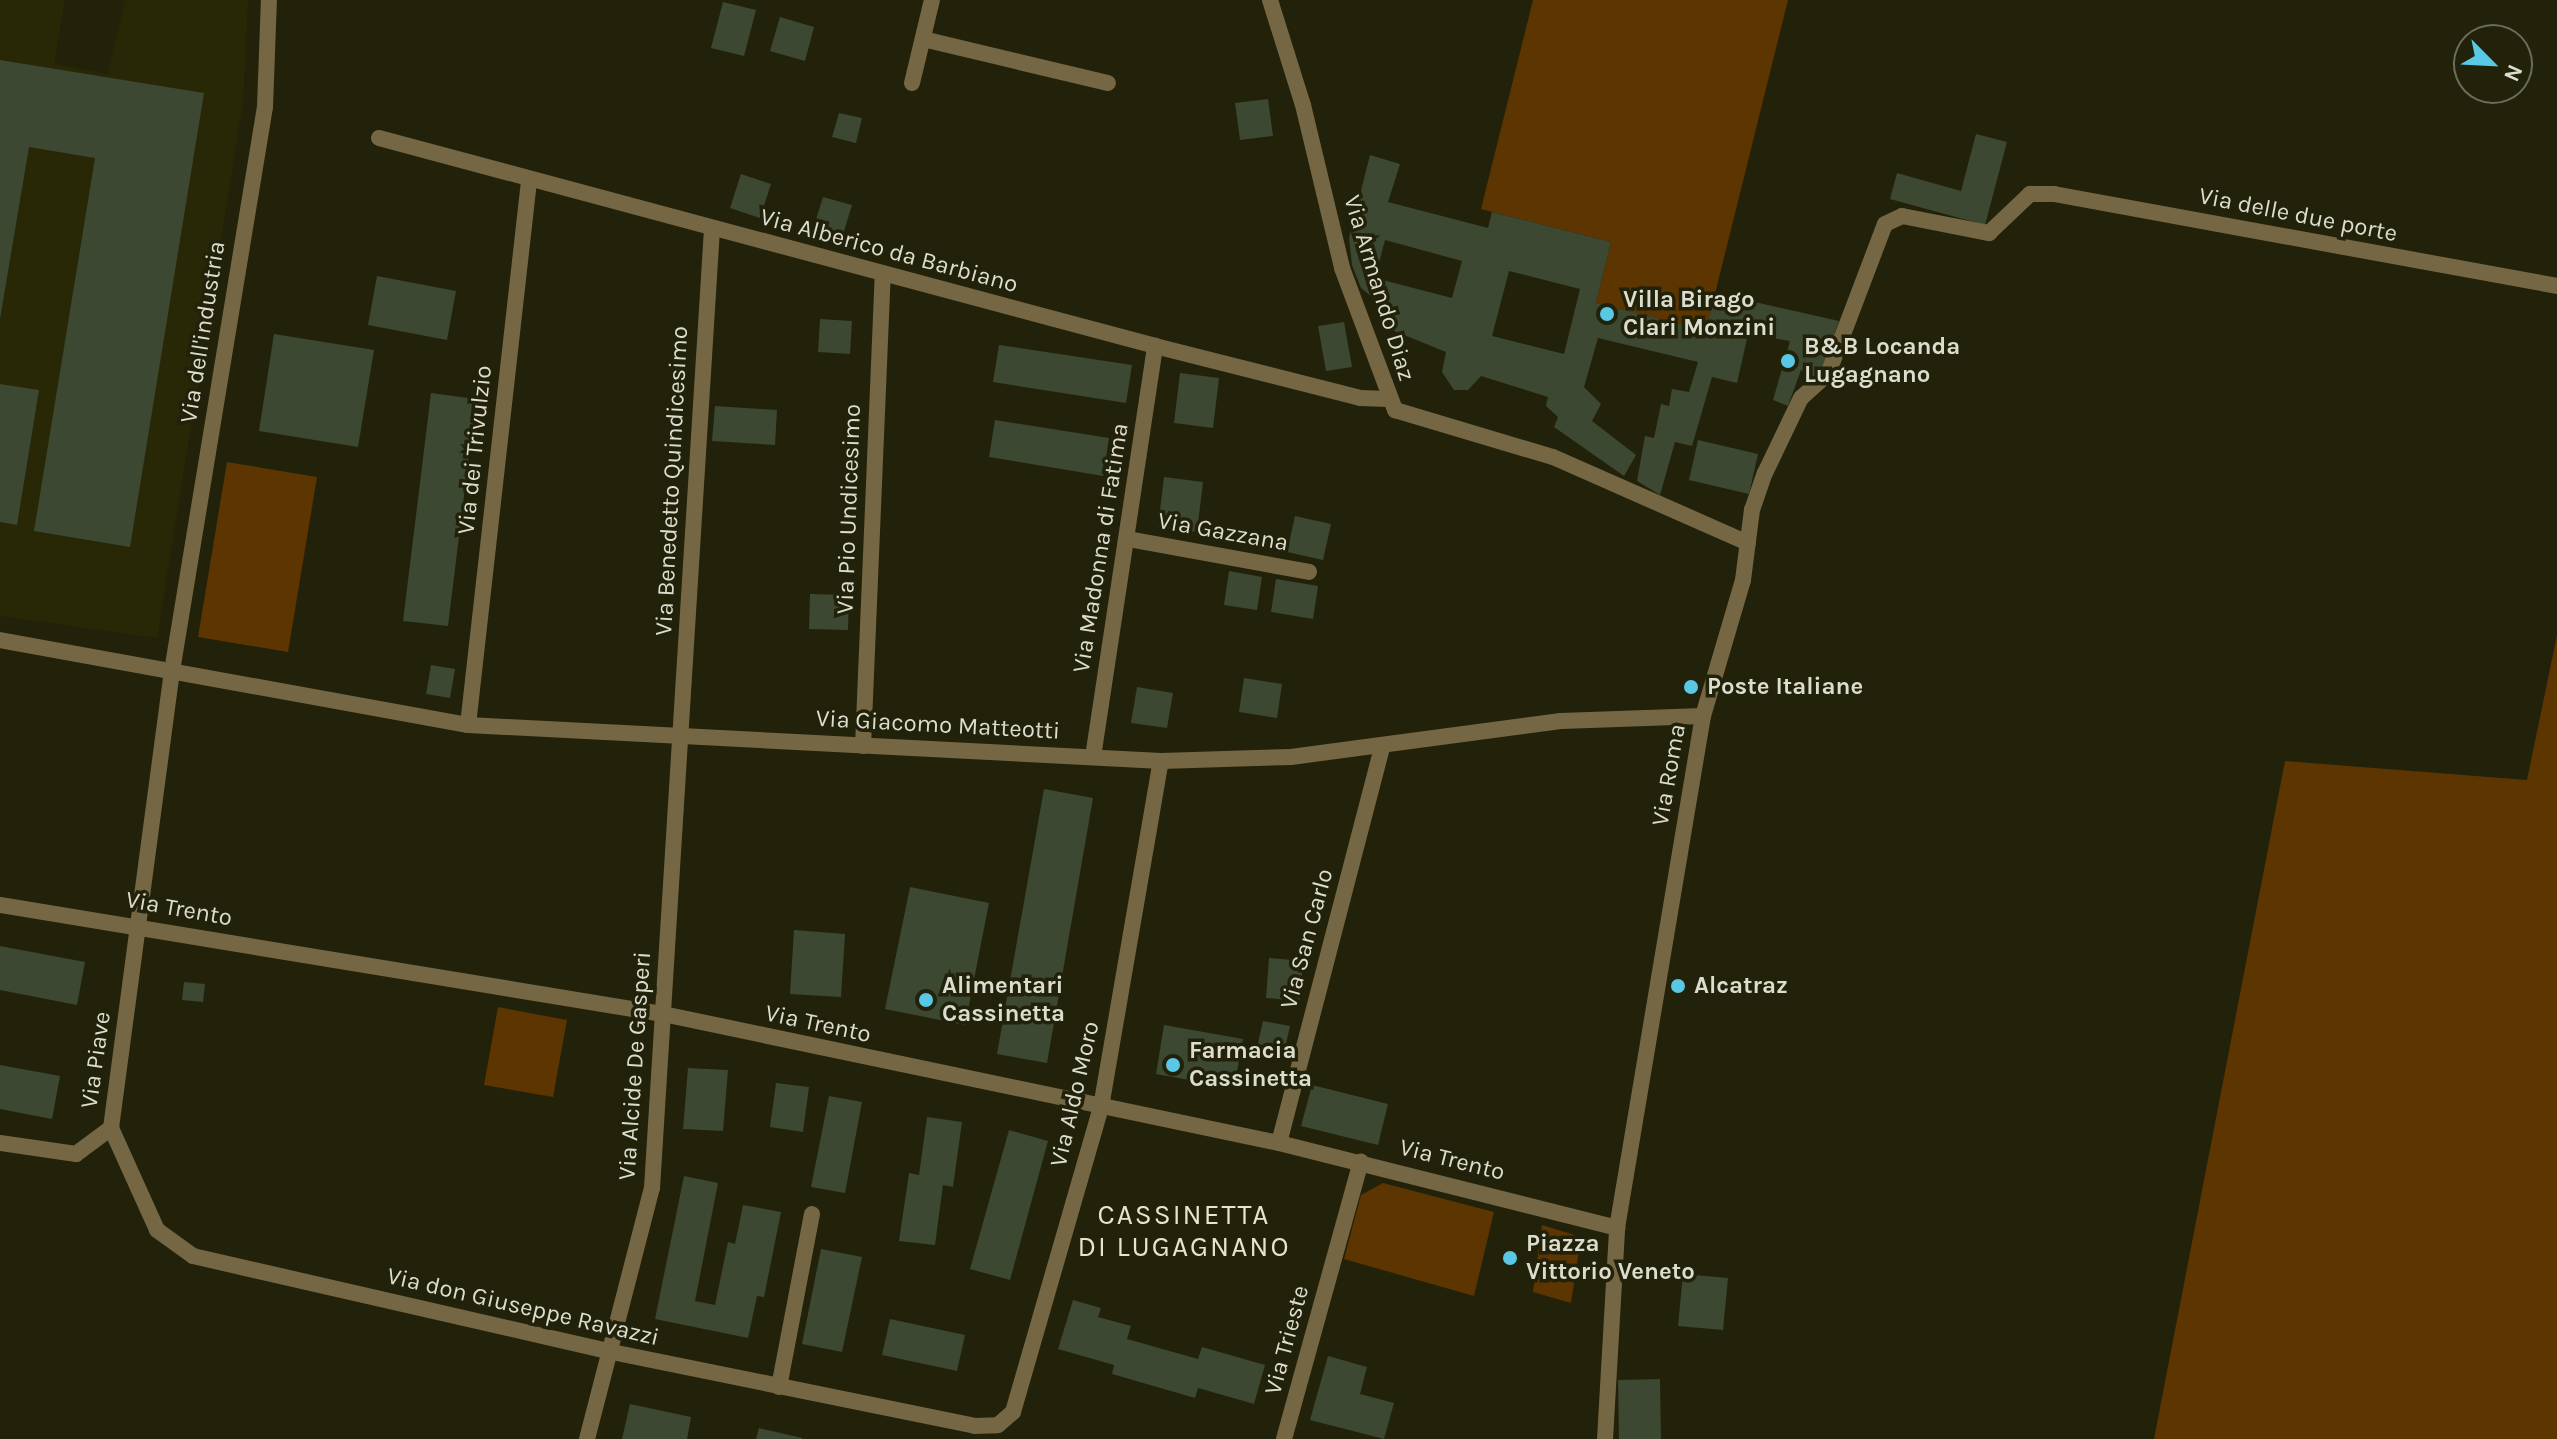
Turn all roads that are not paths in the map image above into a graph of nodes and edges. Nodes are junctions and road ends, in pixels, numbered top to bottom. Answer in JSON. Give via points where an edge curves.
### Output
{"nodes":[{"id":1,"x":269,"y":0,"type":"edge"},
{"id":2,"x":932,"y":0,"type":"edge"},
{"id":3,"x":1270,"y":0,"type":"edge"},
{"id":4,"x":923,"y":39,"type":"junction"},
{"id":5,"x":912,"y":83,"type":"dead end"},
{"id":6,"x":1108,"y":83,"type":"dead end"},
{"id":7,"x":379,"y":138,"type":"dead end"},
{"id":8,"x":529,"y":181,"type":"junction"},
{"id":9,"x":2030,"y":194,"type":"joint"},
{"id":10,"x":712,"y":228,"type":"junction"},
{"id":11,"x":883,"y":275,"type":"junction"},
{"id":12,"x":2557,"y":286,"type":"edge"},
{"id":13,"x":1155,"y":346,"type":"junction"},
{"id":14,"x":1388,"y":399,"type":"junction"},
{"id":15,"x":1128,"y":539,"type":"junction"},
{"id":16,"x":1748,"y":543,"type":"junction"},
{"id":17,"x":1309,"y":572,"type":"dead end"},
{"id":18,"x":0,"y":640,"type":"edge"},
{"id":19,"x":172,"y":671,"type":"junction"},
{"id":20,"x":1703,"y":716,"type":"junction"},
{"id":21,"x":468,"y":725,"type":"junction"},
{"id":22,"x":681,"y":738,"type":"junction"},
{"id":23,"x":863,"y":746,"type":"junction"},
{"id":24,"x":1382,"y":748,"type":"junction"},
{"id":25,"x":1093,"y":757,"type":"junction"},
{"id":26,"x":1161,"y":761,"type":"junction"},
{"id":27,"x":0,"y":905,"type":"edge"},
{"id":28,"x":142,"y":927,"type":"junction"},
{"id":29,"x":663,"y":1014,"type":"junction"},
{"id":30,"x":1101,"y":1107,"type":"junction"},
{"id":31,"x":111,"y":1128,"type":"junction"},
{"id":32,"x":0,"y":1143,"type":"edge"},
{"id":33,"x":1279,"y":1143,"type":"junction"},
{"id":34,"x":1361,"y":1162,"type":"junction"},
{"id":35,"x":812,"y":1214,"type":"dead end"},
{"id":36,"x":1617,"y":1228,"type":"junction"},
{"id":37,"x":607,"y":1351,"type":"junction"},
{"id":38,"x":779,"y":1387,"type":"junction"},
{"id":39,"x":998,"y":1425,"type":"joint"},
{"id":40,"x":587,"y":1439,"type":"edge"},
{"id":41,"x":1284,"y":1439,"type":"edge"},
{"id":42,"x":1605,"y":1439,"type":"edge"}],
"edges":[{"from":1,"to":19,"type":"street","name":"Via dell'industria","via":[[265,107]]},
{"from":2,"to":4,"type":"street"},
{"from":3,"to":14,"type":"street","name":"Via Armando Diaz","via":[[1303,105],[1342,268]]},
{"from":4,"to":5,"type":"street"},
{"from":4,"to":6,"type":"street"},
{"from":7,"to":8,"type":"street","name":"Via Alberico da Barbiano"},
{"from":8,"to":10,"type":"street","name":"Via Alberico da Barbiano"},
{"from":8,"to":21,"type":"street","name":"Via dei Trivulzio"},
{"from":9,"to":12,"type":"street","name":"Via delle due porte","via":[[2054,194]]},
{"from":9,"to":16,"type":"street","name":"Via Roma","via":[[1989,233],[1902,216],[1885,224],[1828,374],[1801,398],[1765,473]]},
{"from":10,"to":11,"type":"street","name":"Via Alberico da Barbiano"},
{"from":10,"to":22,"type":"street","name":"Via Benedetto Quindicesimo"},
{"from":11,"to":13,"type":"street","name":"Via Alberico da Barbiano"},
{"from":11,"to":23,"type":"street","name":"Via Pio Undicesimo"},
{"from":13,"to":14,"type":"street","name":"Via Alberico da Barbiano","via":[[1360,398]]},
{"from":13,"to":15,"type":"street","name":"Via Madonna di Fatima"},
{"from":14,"to":16,"type":"street","name":"Via Armando Diaz","via":[[1395,410],[1553,457]]},
{"from":15,"to":17,"type":"street","name":"Via Gazzana"},
{"from":15,"to":25,"type":"street","name":"Via Madonna di Fatima"},
{"from":16,"to":20,"type":"street","name":"Via Roma","via":[[1743,580]]},
{"from":18,"to":19,"type":"street","name":"Via Giacomo Matteotti"},
{"from":19,"to":21,"type":"street","name":"Via Giacomo Matteotti"},
{"from":19,"to":28,"type":"street","name":"Via dell'industria"},
{"from":20,"to":24,"type":"street","name":"Via Giacomo Matteotti","via":[[1561,721]]},
{"from":20,"to":36,"type":"street","name":"Via Roma"},
{"from":21,"to":22,"type":"street","name":"Via Giacomo Matteotti"},
{"from":22,"to":23,"type":"street","name":"Via Giacomo Matteotti"},
{"from":22,"to":29,"type":"street","name":"Via Alcide De Gasperi"},
{"from":23,"to":25,"type":"street","name":"Via Giacomo Matteotti"},
{"from":24,"to":26,"type":"street","name":"Via Giacomo Matteotti"},
{"from":24,"to":33,"type":"street","name":"Via San Carlo"},
{"from":25,"to":26,"type":"street","name":"Via Giacomo Matteotti"},
{"from":26,"to":30,"type":"street","name":"Via Aldo Moro"},
{"from":27,"to":28,"type":"street","name":"Via Trento"},
{"from":28,"to":29,"type":"street","name":"Via Trento"},
{"from":28,"to":31,"type":"street","name":"Via Piave"},
{"from":29,"to":30,"type":"street","name":"Via Trento"},
{"from":29,"to":37,"type":"street","name":"Via Alcide De Gasperi","via":[[652,1188]]},
{"from":30,"to":33,"type":"street","name":"Via Trento"},
{"from":30,"to":39,"type":"street","name":"Via Aldo Moro","via":[[1013,1412]]},
{"from":31,"to":32,"type":"street","name":"Via Piave","via":[[76,1154]]},
{"from":31,"to":37,"type":"street","name":"Via don Giuseppe Ravazzi","via":[[157,1230],[193,1256]]},
{"from":33,"to":34,"type":"street","name":"Via Trento"},
{"from":34,"to":36,"type":"street","name":"Via Trento"},
{"from":34,"to":41,"type":"street","name":"Via Trieste"},
{"from":35,"to":38,"type":"street"},
{"from":36,"to":42,"type":"street","name":"Via Roma"},
{"from":37,"to":38,"type":"street","name":"Via don Giuseppe Ravazzi"},
{"from":37,"to":40,"type":"street","name":"Via Alcide De Gasperi"},
{"from":38,"to":39,"type":"street","name":"Via don Giuseppe Ravazzi","via":[[974,1426]]}]}
